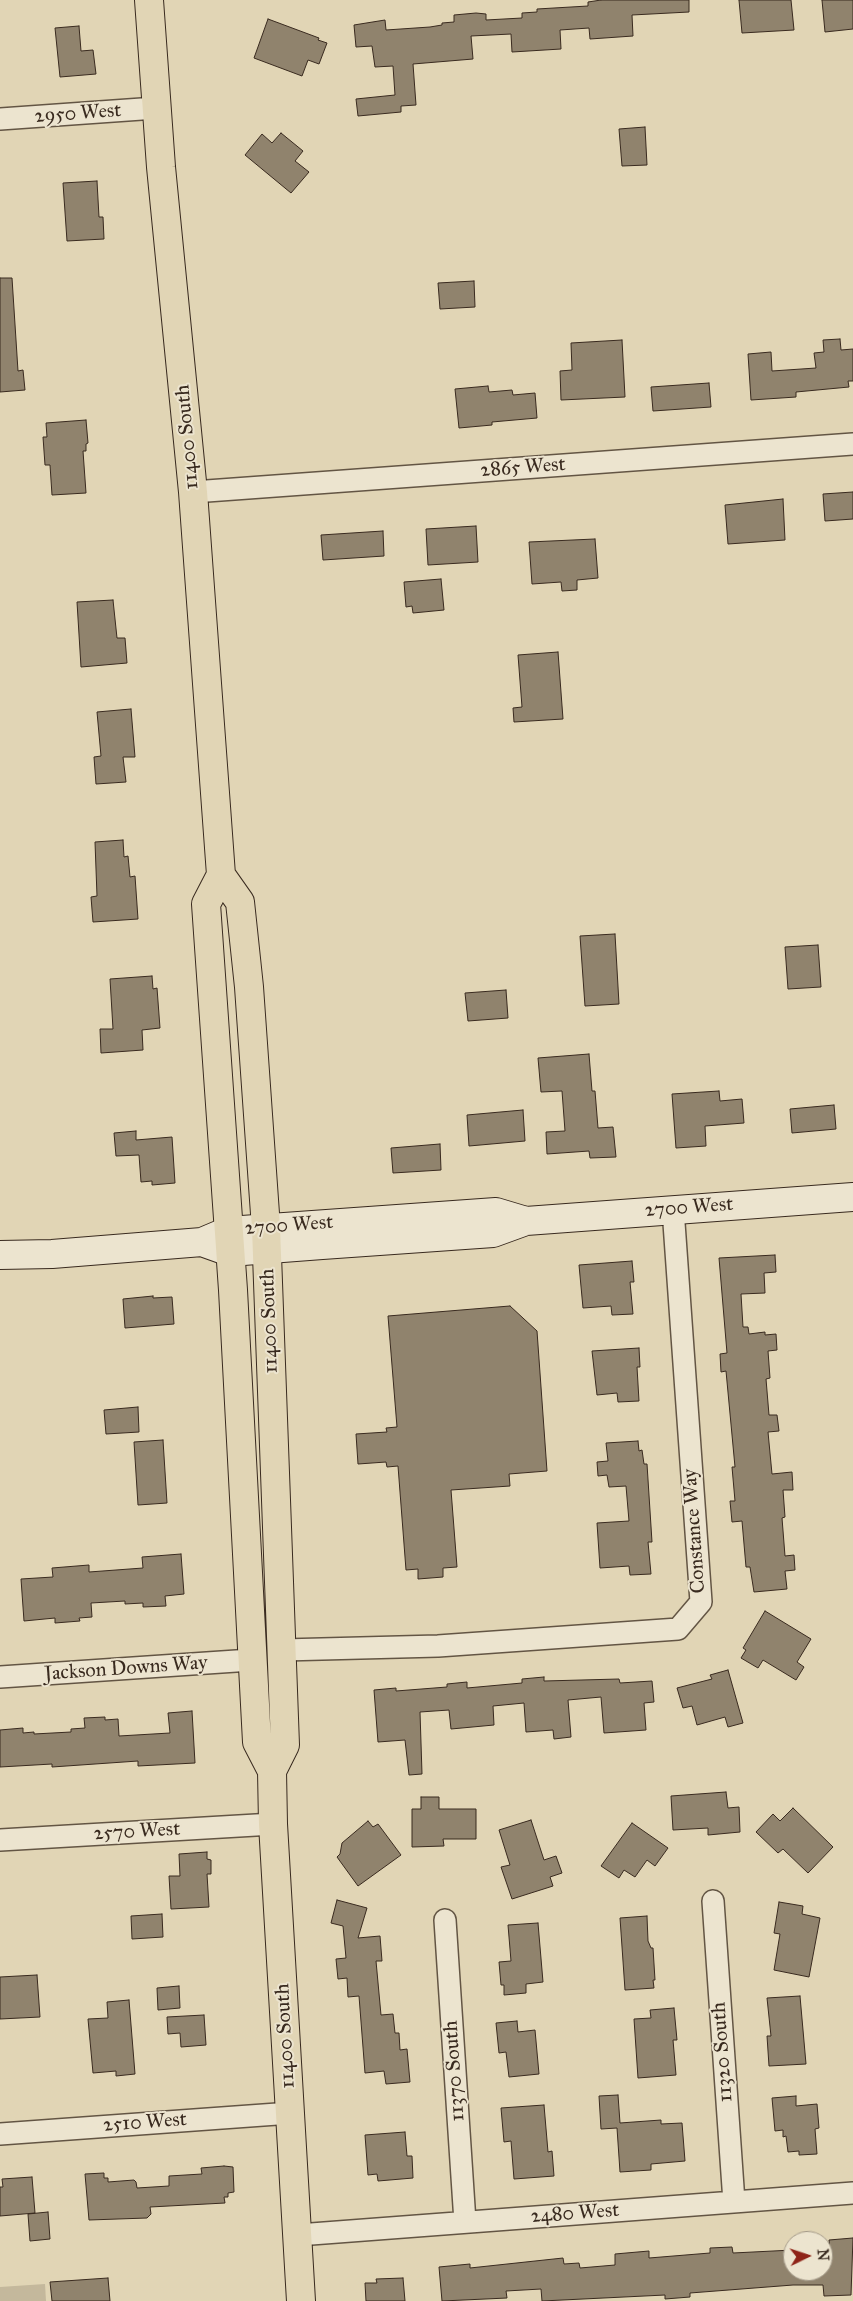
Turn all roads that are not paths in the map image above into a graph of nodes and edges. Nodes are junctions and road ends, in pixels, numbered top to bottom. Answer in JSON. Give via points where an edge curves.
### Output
{"nodes":[{"id":1,"x":149,"y":0,"type":"edge"},
{"id":2,"x":156,"y":108,"type":"junction"},
{"id":3,"x":0,"y":119,"type":"edge"},
{"id":4,"x":853,"y":444,"type":"edge"},
{"id":5,"x":193,"y":492,"type":"junction"},
{"id":6,"x":221,"y":875,"type":"junction"},
{"id":7,"x":853,"y":1197,"type":"edge"},
{"id":8,"x":673,"y":1209,"type":"junction"},
{"id":9,"x":267,"y":1239,"type":"junction"},
{"id":10,"x":229,"y":1241,"type":"junction"},
{"id":11,"x":0,"y":1255,"type":"edge"},
{"id":12,"x":283,"y":1650,"type":"junction"},
{"id":13,"x":251,"y":1660,"type":"junction"},
{"id":14,"x":0,"y":1677,"type":"edge"},
{"id":15,"x":272,"y":1771,"type":"junction"},
{"id":16,"x":273,"y":1824,"type":"junction"},
{"id":17,"x":0,"y":1840,"type":"edge"},
{"id":18,"x":713,"y":1902,"type":"dead end"},
{"id":19,"x":445,"y":1920,"type":"dead end"},
{"id":20,"x":291,"y":2113,"type":"junction"},
{"id":21,"x":0,"y":2134,"type":"edge"},
{"id":22,"x":853,"y":2193,"type":"edge"},
{"id":23,"x":734,"y":2202,"type":"junction"},
{"id":24,"x":465,"y":2222,"type":"junction"},
{"id":25,"x":298,"y":2235,"type":"junction"},
{"id":26,"x":301,"y":2301,"type":"edge"}],
"edges":[{"from":1,"to":2,"type":"main road","name":"11400 South"},
{"from":2,"to":3,"type":"street","name":"2950 West"},
{"from":2,"to":5,"type":"main road","name":"11400 South"},
{"from":4,"to":5,"type":"street","name":"2865 West"},
{"from":5,"to":6,"type":"main road","name":"11400 South"},
{"from":6,"to":9,"type":"main road","name":"11400 South","via":[[240,902]]},
{"from":6,"to":10,"type":"main road","name":"11400 South","via":[[206,904]]},
{"from":7,"to":8,"type":"main road","name":"2700 West"},
{"from":8,"to":9,"type":"main road","name":"2700 West","via":[[526,1221],[493,1233]]},
{"from":8,"to":12,"type":"street","name":"Constance Way","via":[[701,1602],[678,1629],[438,1646]]},
{"from":9,"to":10,"type":"main road","name":"2700 West"},
{"from":9,"to":12,"type":"main road","name":"11400 South"},
{"from":10,"to":11,"type":"main road","name":"2700 West"},
{"from":10,"to":13,"type":"main road","name":"11400 South"},
{"from":12,"to":15,"type":"main road","name":"11400 South","via":[[285,1744]]},
{"from":13,"to":14,"type":"street","name":"Jackson Downs Way"},
{"from":13,"to":15,"type":"main road","name":"11400 South","via":[[257,1742]]},
{"from":15,"to":16,"type":"main road","name":"11400 South"},
{"from":16,"to":17,"type":"street","name":"2570 West"},
{"from":16,"to":20,"type":"main road","name":"11400 South"},
{"from":18,"to":23,"type":"street","name":"11320 South"},
{"from":19,"to":24,"type":"street","name":"11370 South"},
{"from":20,"to":21,"type":"street","name":"2510 West"},
{"from":20,"to":25,"type":"main road","name":"11400 South"},
{"from":22,"to":23,"type":"street","name":"2480 West"},
{"from":23,"to":24,"type":"street","name":"2480 West"},
{"from":24,"to":25,"type":"street","name":"2480 West"},
{"from":25,"to":26,"type":"main road","name":"11400 South"}]}
